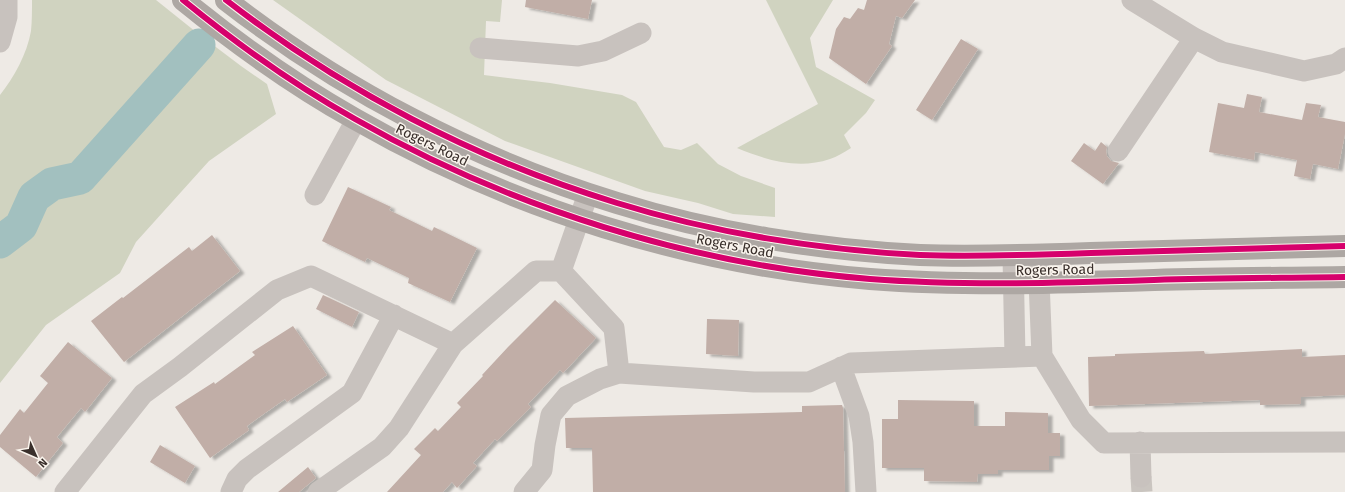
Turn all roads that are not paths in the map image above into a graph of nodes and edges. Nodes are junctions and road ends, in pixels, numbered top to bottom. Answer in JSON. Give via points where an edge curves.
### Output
{"nodes":[{"id":1,"x":7,"y":0,"type":"edge"},
{"id":2,"x":183,"y":0,"type":"edge"},
{"id":3,"x":226,"y":0,"type":"edge"},
{"id":4,"x":1132,"y":0,"type":"edge"},
{"id":5,"x":641,"y":33,"type":"dead end"},
{"id":6,"x":1194,"y":38,"type":"junction"},
{"id":7,"x":0,"y":42,"type":"edge"},
{"id":8,"x":480,"y":48,"type":"dead end"},
{"id":9,"x":1345,"y":58,"type":"edge"},
{"id":10,"x":356,"y":120,"type":"junction"},
{"id":11,"x":1118,"y":151,"type":"dead end"},
{"id":12,"x":588,"y":194,"type":"junction"},
{"id":13,"x":315,"y":195,"type":"dead end"},
{"id":14,"x":579,"y":218,"type":"junction"},
{"id":15,"x":1345,"y":246,"type":"edge"},
{"id":16,"x":1038,"y":255,"type":"junction"},
{"id":17,"x":1014,"y":256,"type":"junction"},
{"id":18,"x":565,"y":261,"type":"junction"},
{"id":19,"x":1345,"y":277,"type":"edge"},
{"id":20,"x":1039,"y":283,"type":"junction"},
{"id":21,"x":1014,"y":284,"type":"junction"},
{"id":22,"x":394,"y":316,"type":"junction"},
{"id":23,"x":452,"y":344,"type":"junction"},
{"id":24,"x":1042,"y":356,"type":"junction"},
{"id":25,"x":1015,"y":357,"type":"junction"},
{"id":26,"x":841,"y":367,"type":"junction"},
{"id":27,"x":619,"y":373,"type":"junction"},
{"id":28,"x":1140,"y":442,"type":"junction"},
{"id":29,"x":1345,"y":442,"type":"edge"},
{"id":30,"x":1141,"y":477,"type":"tunnel mouth"},
{"id":31,"x":66,"y":492,"type":"edge"},
{"id":32,"x":231,"y":492,"type":"edge"},
{"id":33,"x":318,"y":492,"type":"edge"},
{"id":34,"x":524,"y":492,"type":"edge"},
{"id":35,"x":866,"y":492,"type":"edge"}],
"edges":[{"from":1,"to":7,"type":"lane","via":[[7,17]]},
{"from":2,"to":10,"type":"main road","name":"Rogers Road","via":[[276,70]]},
{"from":3,"to":12,"type":"main road","name":"Rogers Road","via":[[311,61],[391,108],[504,162]]},
{"from":4,"to":6,"type":"lane"},
{"from":5,"to":8,"type":"lane","via":[[603,51],[578,56]]},
{"from":6,"to":9,"type":"lane","via":[[1222,52],[1304,71],[1336,64]]},
{"from":6,"to":11,"type":"lane"},
{"from":10,"to":13,"type":"lane"},
{"from":10,"to":14,"type":"main road","name":"Rogers Road","via":[[415,152],[484,183]]},
{"from":12,"to":14,"type":"lane"},
{"from":12,"to":17,"type":"main road","name":"Rogers Road","via":[[680,220],[812,245],[919,255]]},
{"from":14,"to":18,"type":"lane"},
{"from":14,"to":21,"type":"main road","name":"Rogers Road","via":[[690,250],[820,274],[903,281]]},
{"from":15,"to":16,"type":"main road","name":"Rogers Road"},
{"from":16,"to":17,"type":"main road","name":"Rogers Road"},
{"from":16,"to":20,"type":"lane"},
{"from":17,"to":21,"type":"lane"},
{"from":18,"to":23,"type":"lane","via":[[536,271]]},
{"from":18,"to":27,"type":"lane","via":[[614,328]]},
{"from":19,"to":20,"type":"main road","name":"Rogers Road"},
{"from":20,"to":21,"type":"main road","name":"Rogers Road"},
{"from":20,"to":24,"type":"lane"},
{"from":21,"to":25,"type":"lane"},
{"from":22,"to":23,"type":"lane"},
{"from":22,"to":31,"type":"lane","via":[[311,276],[277,290],[143,394]]},
{"from":22,"to":32,"type":"lane","via":[[352,393],[247,469],[237,479]]},
{"from":23,"to":33,"type":"lane","via":[[399,428],[382,447]]},
{"from":24,"to":25,"type":"lane"},
{"from":24,"to":28,"type":"lane","via":[[1081,420],[1104,442]]},
{"from":25,"to":26,"type":"lane","via":[[850,363]]},
{"from":26,"to":27,"type":"lane","via":[[810,382],[754,382]]},
{"from":26,"to":35,"type":"lane","via":[[859,416]]},
{"from":27,"to":34,"type":"lane","via":[[567,396],[551,415],[542,470]]},
{"from":28,"to":29,"type":"lane"},
{"from":28,"to":30,"type":"lane"}]}
